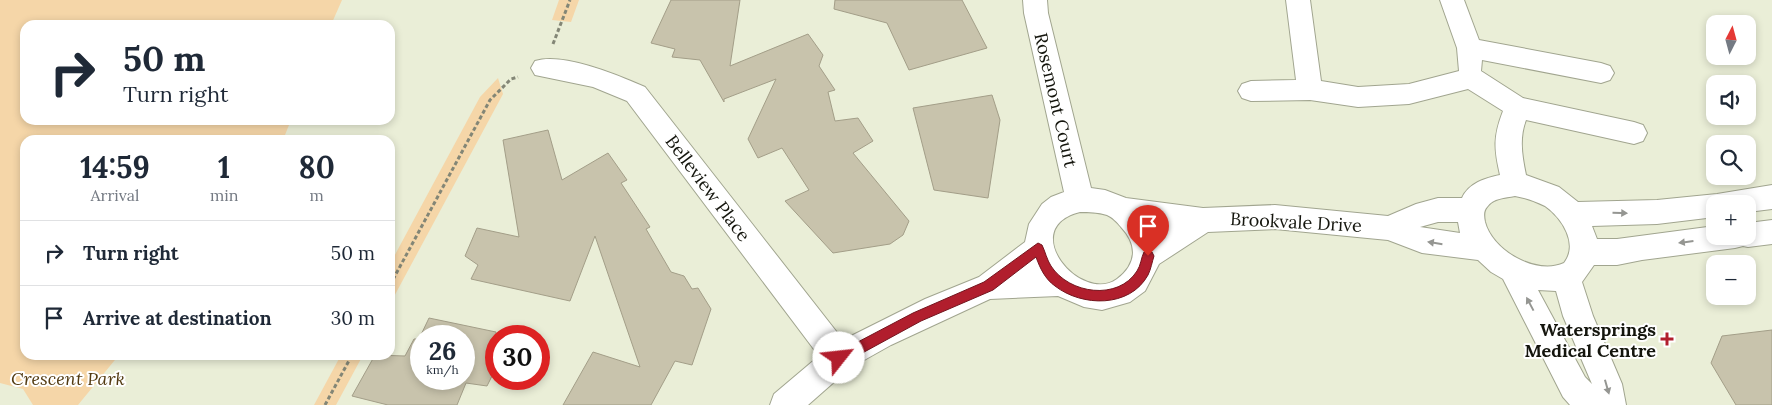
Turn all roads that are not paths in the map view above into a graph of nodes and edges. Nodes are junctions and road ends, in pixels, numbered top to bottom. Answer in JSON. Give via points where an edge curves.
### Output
{"nodes":[{"id":1,"x":1035,"y":0,"type":"edge"},
{"id":2,"x":1298,"y":0,"type":"edge"},
{"id":3,"x":1452,"y":0,"type":"edge"},
{"id":4,"x":1470,"y":48,"type":"junction"},
{"id":5,"x":544,"y":68,"type":"road end"},
{"id":6,"x":1602,"y":74,"type":"dead end"},
{"id":7,"x":1471,"y":78,"type":"junction"},
{"id":8,"x":1310,"y":90,"type":"junction"},
{"id":9,"x":1251,"y":91,"type":"dead end"},
{"id":10,"x":1517,"y":107,"type":"junction"},
{"id":11,"x":1634,"y":133,"type":"dead end"},
{"id":12,"x":1515,"y":184,"type":"junction"},
{"id":13,"x":1772,"y":198,"type":"edge"},
{"id":14,"x":1080,"y":200,"type":"junction"},
{"id":15,"x":1756,"y":200,"type":"edge"},
{"id":16,"x":1706,"y":206,"type":"edge"},
{"id":17,"x":1121,"y":209,"type":"junction"},
{"id":18,"x":1471,"y":210,"type":"junction"},
{"id":19,"x":1572,"y":214,"type":"junction"},
{"id":20,"x":1203,"y":220,"type":"junction"},
{"id":21,"x":1389,"y":228,"type":"junction"},
{"id":22,"x":1772,"y":232,"type":"edge"},
{"id":23,"x":1756,"y":234,"type":"edge"},
{"id":24,"x":1706,"y":239,"type":"edge"},
{"id":25,"x":1038,"y":248,"type":"junction"},
{"id":26,"x":1483,"y":248,"type":"junction"},
{"id":27,"x":1585,"y":252,"type":"junction"},
{"id":28,"x":1148,"y":256,"type":"junction"},
{"id":29,"x":1515,"y":273,"type":"junction"},
{"id":30,"x":1566,"y":276,"type":"junction"},
{"id":31,"x":1059,"y":282,"type":"junction"},
{"id":32,"x":988,"y":286,"type":"junction"},
{"id":33,"x":839,"y":358,"type":"junction"},
{"id":34,"x":785,"y":405,"type":"edge"},
{"id":35,"x":1591,"y":405,"type":"edge"},
{"id":36,"x":1611,"y":405,"type":"edge"}],
"edges":[{"from":1,"to":14,"type":"street","name":"Rosemont Court"},
{"from":2,"to":8,"type":"street"},
{"from":3,"to":4,"type":"street"},
{"from":4,"to":6,"type":"street"},
{"from":4,"to":7,"type":"street"},
{"from":5,"to":33,"type":"street","name":"Belleview Place","via":[[597,77],[636,94]]},
{"from":7,"to":8,"type":"street","via":[[1409,94],[1358,97]]},
{"from":7,"to":10,"type":"street"},
{"from":8,"to":9,"type":"street"},
{"from":10,"to":11,"type":"street"},
{"from":10,"to":12,"type":"street","via":[[1508,132]]},
{"from":12,"to":18,"type":"street","via":[[1486,190],[1476,198]]},
{"from":12,"to":19,"type":"street","via":[[1546,193]]},
{"from":13,"to":15,"type":"street"},
{"from":14,"to":17,"type":"street","via":[[1098,200]]},
{"from":14,"to":25,"type":"street","via":[[1058,207],[1046,219],[1039,232]]},
{"from":19,"to":16,"type":"street","one_way":true,"via":[[1657,212]]},
{"from":17,"to":20,"type":"street","name":"Brookvale Drive"},
{"from":17,"to":28,"type":"street","via":[[1141,228]]},
{"from":18,"to":21,"type":"street","via":[[1438,210]]},
{"from":18,"to":26,"type":"street","via":[[1470,222]]},
{"from":19,"to":27,"type":"street","via":[[1585,240]]},
{"from":20,"to":21,"type":"street","name":"Brookvale Drive","via":[[1275,217]]},
{"from":20,"to":28,"type":"street"},
{"from":26,"to":21,"type":"street","name":"Brookvale Drive","one_way":true,"via":[[1422,241]]},
{"from":22,"to":23,"type":"street"},
{"from":24,"to":27,"type":"street","one_way":true,"via":[[1617,252]]},
{"from":25,"to":31,"type":"street","via":[[1046,269]]},
{"from":25,"to":32,"type":"street"},
{"from":26,"to":29,"type":"street"},
{"from":27,"to":30,"type":"street","via":[[1582,262]]},
{"from":28,"to":31,"type":"street","via":[[1143,272],[1133,285],[1117,294],[1081,294]]},
{"from":29,"to":30,"type":"street","via":[[1550,279]]},
{"from":35,"to":29,"type":"street","one_way":true,"via":[[1574,387]]},
{"from":30,"to":36,"type":"street","one_way":true,"via":[[1585,335],[1607,384]]},
{"from":31,"to":32,"type":"street"},
{"from":32,"to":33,"type":"street","via":[[917,317]]},
{"from":33,"to":34,"type":"street"}]}
